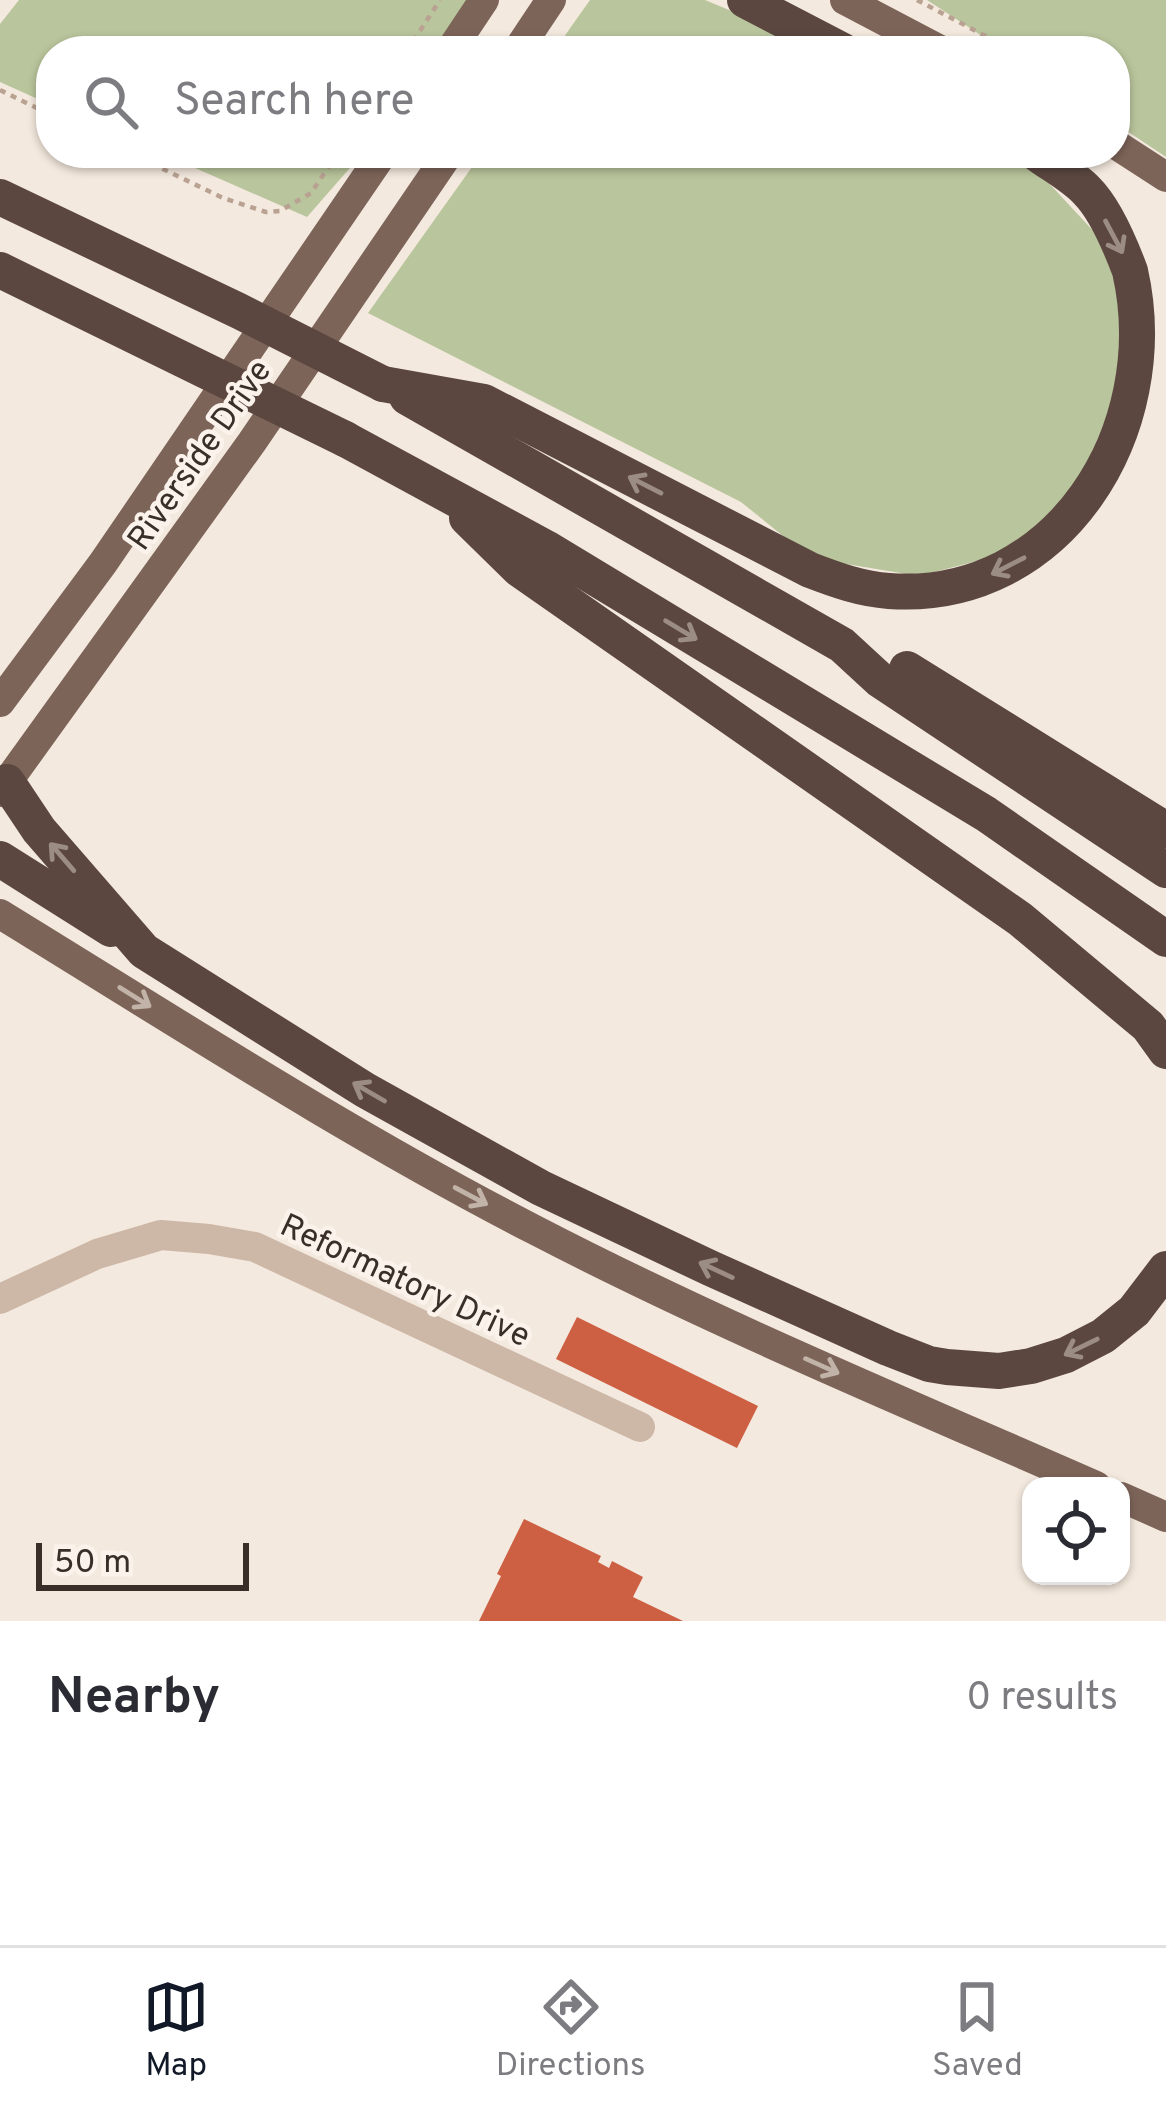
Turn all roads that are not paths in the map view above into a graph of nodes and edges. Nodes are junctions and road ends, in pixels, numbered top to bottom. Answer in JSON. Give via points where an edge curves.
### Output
{"nodes":[{"id":1,"x":484,"y":0,"type":"edge"},
{"id":2,"x":551,"y":0,"type":"edge"},
{"id":3,"x":745,"y":0,"type":"edge"},
{"id":4,"x":845,"y":0,"type":"edge"},
{"id":5,"x":461,"y":36,"type":"edge"},
{"id":6,"x":527,"y":36,"type":"edge"},
{"id":7,"x":814,"y":36,"type":"edge"},
{"id":8,"x":913,"y":36,"type":"edge"},
{"id":9,"x":1130,"y":154,"type":"edge"},
{"id":10,"x":373,"y":168,"type":"edge"},
{"id":11,"x":438,"y":168,"type":"edge"},
{"id":12,"x":1056,"y":168,"type":"edge"},
{"id":13,"x":1166,"y":177,"type":"edge"},
{"id":14,"x":0,"y":197,"type":"edge"},
{"id":15,"x":0,"y":270,"type":"edge"},
{"id":16,"x":383,"y":383,"type":"junction"},
{"id":17,"x":435,"y":486,"type":"junction"},
{"id":18,"x":842,"y":645,"type":"junction"},
{"id":19,"x":0,"y":702,"type":"edge"},
{"id":20,"x":4,"y":787,"type":"edge"},
{"id":21,"x":1166,"y":830,"type":"edge"},
{"id":22,"x":0,"y":859,"type":"edge"},
{"id":23,"x":1166,"y":870,"type":"edge"},
{"id":24,"x":0,"y":914,"type":"edge"},
{"id":25,"x":1020,"y":919,"type":"junction"},
{"id":26,"x":1166,"y":939,"type":"edge"},
{"id":27,"x":144,"y":951,"type":"junction"},
{"id":28,"x":1166,"y":1010,"type":"edge"},
{"id":29,"x":1166,"y":1051,"type":"edge"},
{"id":30,"x":1166,"y":1269,"type":"edge"},
{"id":31,"x":0,"y":1299,"type":"edge"},
{"id":32,"x":640,"y":1427,"type":"dead end"},
{"id":33,"x":1075,"y":1477,"type":"edge"},
{"id":34,"x":1130,"y":1501,"type":"edge"},
{"id":35,"x":1166,"y":1517,"type":"edge"}],
"edges":[{"from":1,"to":5,"type":"main road"},
{"from":2,"to":6,"type":"main road"},
{"from":3,"to":7,"type":"highway"},
{"from":4,"to":8,"type":"main road"},
{"from":9,"to":13,"type":"main road"},
{"from":10,"to":19,"type":"main road","name":"Riverside Drive"},
{"from":11,"to":20,"type":"main road","name":"Riverside Drive"},
{"from":12,"to":16,"type":"highway","one_way":true,"via":[[1089,192],[1120,244],[1144,318],[1146,356],[1134,424],[1106,484],[1062,533],[995,573],[922,590],[845,583],[484,403]]},
{"from":14,"to":16,"type":"highway","bridge":true},
{"from":15,"to":17,"type":"highway","bridge":true},
{"from":16,"to":18,"type":"highway"},
{"from":17,"to":25,"type":"highway","via":[[519,568]]},
{"from":17,"to":26,"type":"highway","one_way":true,"via":[[986,814]]},
{"from":18,"to":21,"type":"highway","via":[[896,662]]},
{"from":18,"to":23,"type":"highway","via":[[880,680]]},
{"from":27,"to":20,"type":"highway","one_way":true},
{"from":22,"to":27,"type":"highway"},
{"from":24,"to":33,"type":"main road","one_way":true,"via":[[301,1100],[531,1228]]},
{"from":25,"to":28,"type":"highway","via":[[1093,956]]},
{"from":25,"to":29,"type":"highway","via":[[1148,1026]]},
{"from":30,"to":27,"type":"highway","one_way":true,"via":[[1134,1311],[1066,1354],[998,1371],[928,1364],[541,1188],[365,1090]]},
{"from":31,"to":32,"type":"street","name":"Reformatory Drive","via":[[160,1235],[255,1247]]},
{"from":34,"to":35,"type":"main road"}]}
